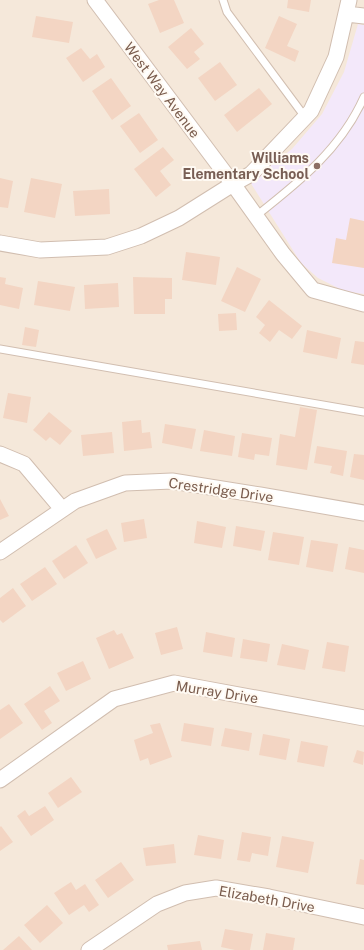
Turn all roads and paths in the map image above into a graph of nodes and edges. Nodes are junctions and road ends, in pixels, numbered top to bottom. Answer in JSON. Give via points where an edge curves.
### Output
{"nodes":[{"id":1,"x":95,"y":0,"type":"edge"},
{"id":2,"x":223,"y":0,"type":"edge"},
{"id":3,"x":348,"y":7,"type":"edge"},
{"id":4,"x":364,"y":16,"type":"edge"},
{"id":5,"x":364,"y":97,"type":"edge"},
{"id":6,"x":305,"y":117,"type":"junction"},
{"id":7,"x":233,"y":184,"type":"junction"},
{"id":8,"x":256,"y":216,"type":"junction"},
{"id":9,"x":0,"y":243,"type":"edge"},
{"id":10,"x":364,"y":304,"type":"edge"},
{"id":11,"x":0,"y":349,"type":"edge"},
{"id":12,"x":364,"y":412,"type":"edge"},
{"id":13,"x":0,"y":454,"type":"edge"},
{"id":14,"x":62,"y":509,"type":"junction"},
{"id":15,"x":364,"y":513,"type":"edge"},
{"id":16,"x":0,"y":552,"type":"edge"},
{"id":17,"x":364,"y":718,"type":"edge"},
{"id":18,"x":0,"y":780,"type":"edge"},
{"id":19,"x":364,"y":917,"type":"edge"},
{"id":20,"x":89,"y":950,"type":"edge"}],
"edges":[{"from":1,"to":7,"type":"street","name":"West Way Avenue"},
{"from":2,"to":6,"type":"lane","via":[[227,12]]},
{"from":3,"to":4,"type":"street"},
{"from":3,"to":6,"type":"street","via":[[336,57],[311,111]]},
{"from":5,"to":8,"type":"lane","via":[[331,150],[310,172]]},
{"from":6,"to":7,"type":"street","via":[[251,174]]},
{"from":7,"to":8,"type":"street","name":"West Way Avenue"},
{"from":7,"to":9,"type":"street","via":[[179,218],[141,236],[107,247],[40,250]]},
{"from":8,"to":10,"type":"street","name":"West Way Avenue","via":[[313,290]]},
{"from":11,"to":12,"type":"lane"},
{"from":13,"to":14,"type":"street","via":[[24,464]]},
{"from":14,"to":15,"type":"street","name":"Crestridge Drive","via":[[75,501],[125,483],[172,481]]},
{"from":14,"to":16,"type":"street","name":"Crestridge Drive"},
{"from":17,"to":18,"type":"street","name":"Murray Drive","via":[[174,683],[114,699]]},
{"from":19,"to":20,"type":"street","name":"Elizabeth Drive","via":[[216,888],[185,893],[157,904]]}]}
